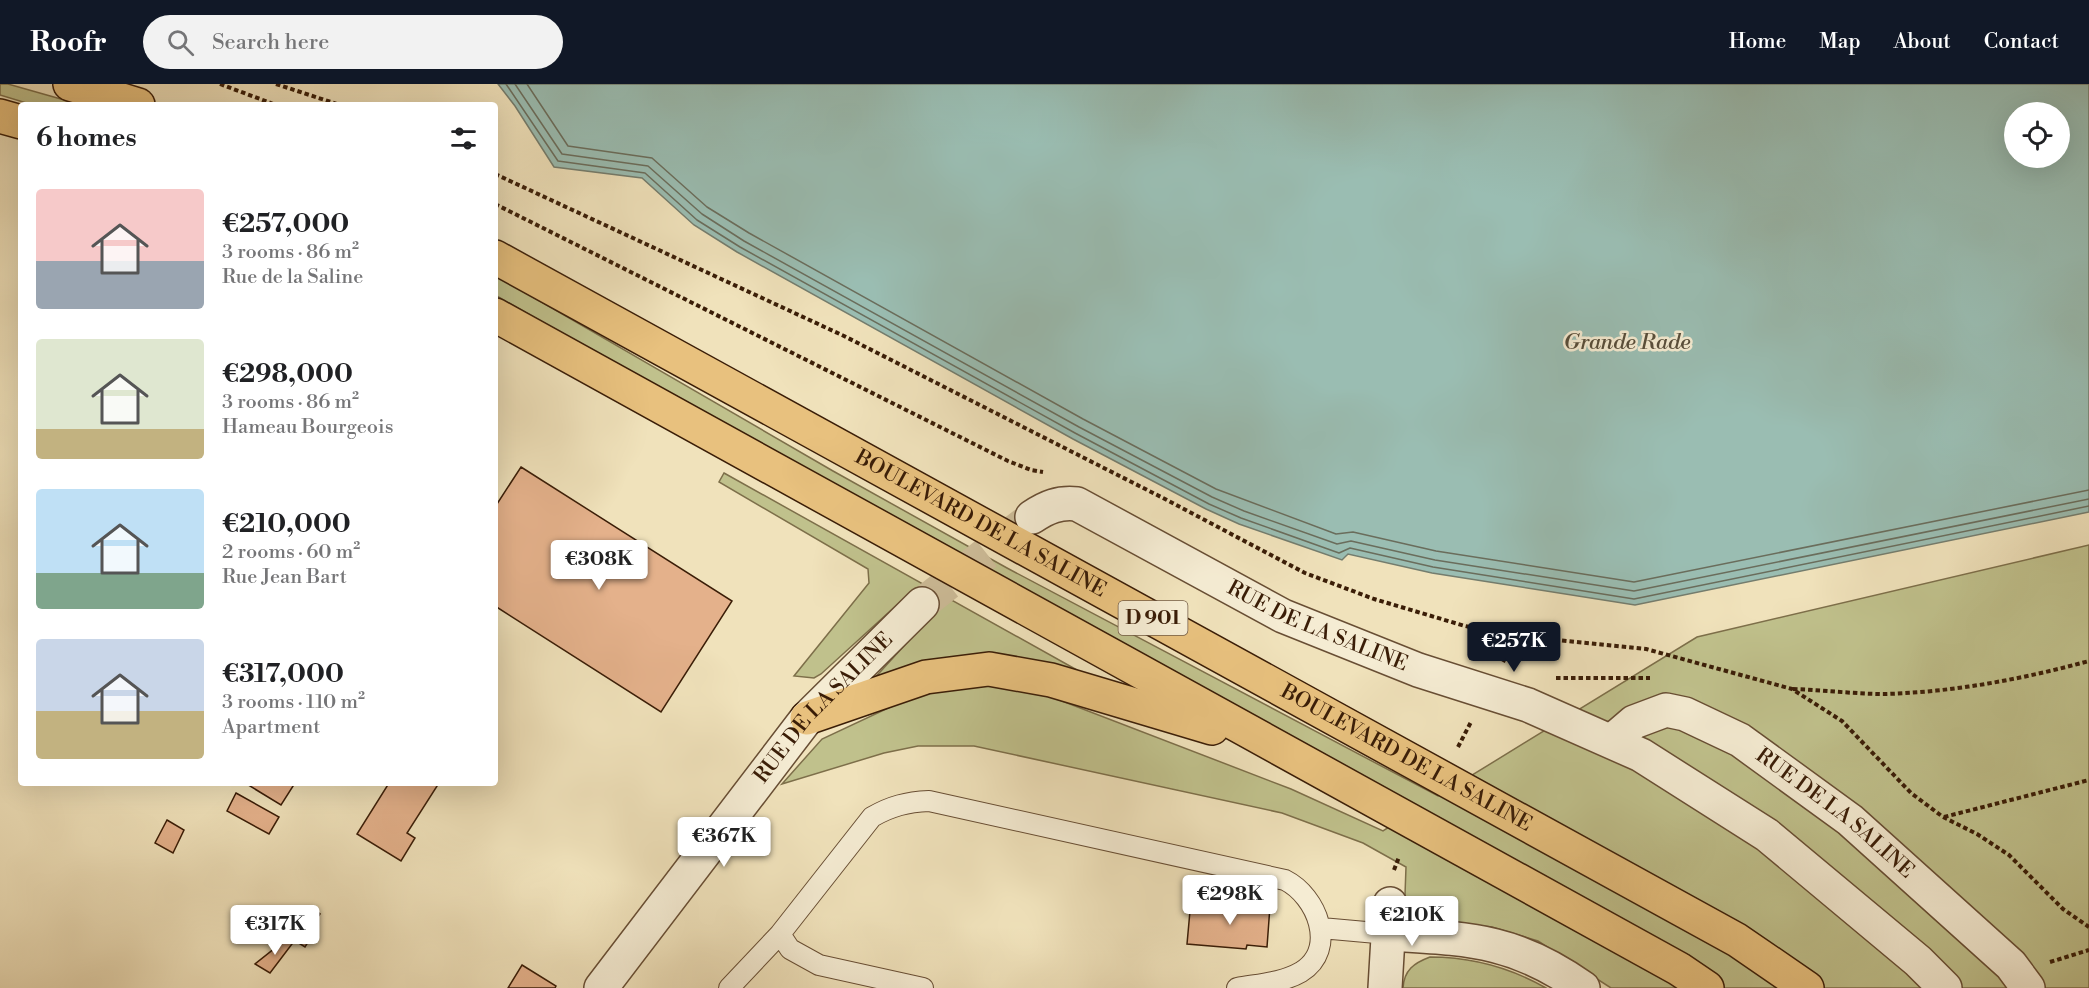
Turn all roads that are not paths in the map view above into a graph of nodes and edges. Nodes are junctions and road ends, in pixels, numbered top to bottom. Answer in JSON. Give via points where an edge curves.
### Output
{"nodes":[{"id":1,"x":70,"y":84,"type":"edge"},
{"id":2,"x":128,"y":102,"type":"edge"},
{"id":3,"x":0,"y":116,"type":"edge"},
{"id":4,"x":18,"y":121,"type":"edge"},
{"id":5,"x":498,"y":259,"type":"edge"},
{"id":6,"x":498,"y":317,"type":"edge"},
{"id":7,"x":1032,"y":517,"type":"tunnel mouth"},
{"id":8,"x":922,"y":604,"type":"tunnel mouth"},
{"id":9,"x":807,"y":718,"type":"junction"},
{"id":10,"x":1613,"y":740,"type":"junction"},
{"id":11,"x":1272,"y":745,"type":"junction"},
{"id":12,"x":1389,"y":919,"type":"junction"},
{"id":13,"x":1321,"y":928,"type":"junction"},
{"id":14,"x":780,"y":934,"type":"junction"},
{"id":15,"x":601,"y":988,"type":"edge"},
{"id":16,"x":729,"y":988,"type":"edge"},
{"id":17,"x":922,"y":988,"type":"edge"},
{"id":18,"x":1237,"y":988,"type":"edge"},
{"id":19,"x":1385,"y":988,"type":"edge"},
{"id":20,"x":1583,"y":988,"type":"edge"},
{"id":21,"x":1707,"y":988,"type":"edge"},
{"id":22,"x":1807,"y":988,"type":"edge"},
{"id":23,"x":1945,"y":988,"type":"edge"},
{"id":24,"x":2028,"y":988,"type":"edge"}],
"edges":[{"from":1,"to":2,"type":"main road"},
{"from":3,"to":4,"type":"main road"},
{"from":5,"to":22,"type":"main road","name":"BOULEVARD DE LA SALINE","number":"D 901","via":[[1737,940]]},
{"from":6,"to":11,"type":"main road","number":"D 901"},
{"from":7,"to":10,"type":"street","name":"RUE DE LA SALINE","via":[[1047,507],[1077,504],[1283,616],[1418,670],[1528,705]]},
{"from":8,"to":9,"type":"street","name":"RUE DE LA SALINE"},
{"from":9,"to":11,"type":"main road","via":[[926,677],[989,669],[1051,680]]},
{"from":9,"to":15,"type":"street","name":"RUE DE LA SALINE"},
{"from":10,"to":23,"type":"street","name":"RUE DE LA SALINE","via":[[1767,835]]},
{"from":10,"to":24,"type":"street","name":"RUE DE LA SALINE","via":[[1634,722],[1666,710],[1685,714],[1740,740],[1850,820],[2011,965]]},
{"from":11,"to":21,"type":"main road","number":"D 901"},
{"from":12,"to":13,"type":"lane"},
{"from":12,"to":19,"type":"street"},
{"from":12,"to":20,"type":"street","via":[[1530,955]]},
{"from":13,"to":14,"type":"lane","via":[[1306,894],[1285,880],[929,801],[908,801],[872,817]]},
{"from":13,"to":18,"type":"lane","via":[[1310,966],[1281,980]]},
{"from":14,"to":16,"type":"lane"},
{"from":14,"to":17,"type":"lane","via":[[790,950],[810,961]]}]}
